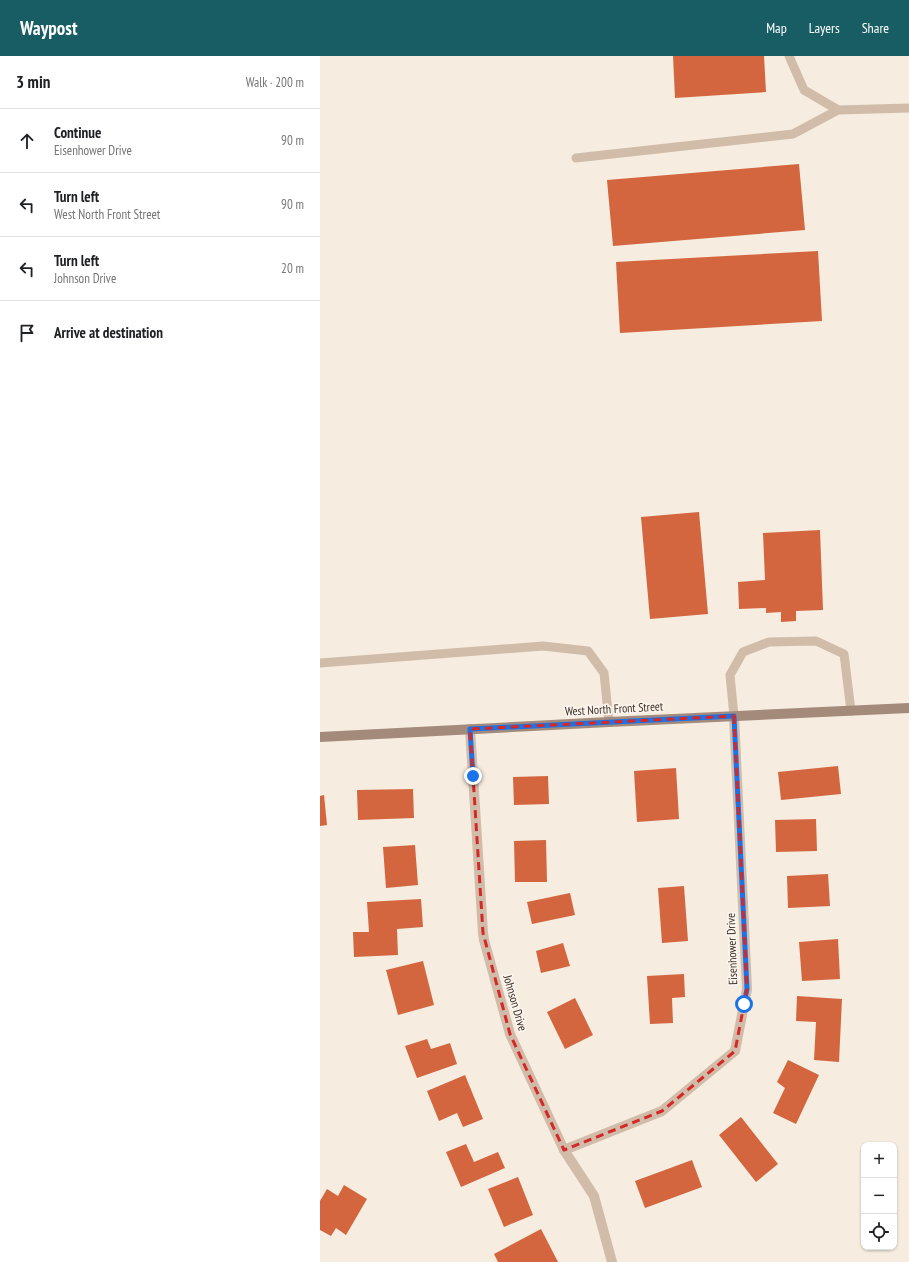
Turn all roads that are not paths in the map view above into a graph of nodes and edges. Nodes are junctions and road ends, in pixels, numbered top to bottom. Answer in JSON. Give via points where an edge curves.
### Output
{"nodes":[{"id":1,"x":789,"y":56,"type":"edge"},
{"id":2,"x":909,"y":108,"type":"edge"},
{"id":3,"x":838,"y":110,"type":"junction"},
{"id":4,"x":576,"y":158,"type":"dead end"},
{"id":5,"x":320,"y":663,"type":"edge"},
{"id":6,"x":909,"y":708,"type":"edge"},
{"id":7,"x":851,"y":711,"type":"junction"},
{"id":8,"x":734,"y":716,"type":"junction"},
{"id":9,"x":609,"y":722,"type":"junction"},
{"id":10,"x":470,"y":729,"type":"junction"},
{"id":11,"x":320,"y":737,"type":"edge"},
{"id":12,"x":564,"y":1150,"type":"junction"},
{"id":13,"x":612,"y":1262,"type":"edge"}],
"edges":[{"from":1,"to":3,"type":"lane","via":[[804,90]]},
{"from":2,"to":3,"type":"lane"},
{"from":3,"to":4,"type":"lane","via":[[793,134]]},
{"from":5,"to":9,"type":"lane","via":[[543,646],[588,651],[604,673]]},
{"from":6,"to":7,"type":"street","name":"West North Front Street"},
{"from":7,"to":8,"type":"street","name":"West North Front Street"},
{"from":7,"to":8,"type":"lane","via":[[844,654],[816,641],[769,642],[743,652],[730,675]]},
{"from":8,"to":9,"type":"street","name":"West North Front Street"},
{"from":8,"to":12,"type":"street","name":"Eisenhower Drive","via":[[747,989],[735,1051],[662,1111]]},
{"from":9,"to":10,"type":"street","name":"West North Front Street"},
{"from":10,"to":11,"type":"street","name":"West North Front Street"},
{"from":10,"to":12,"type":"street","name":"Johnson Drive","via":[[483,933],[510,1034]]},
{"from":12,"to":13,"type":"street","name":"Johnson Drive","via":[[594,1196]]}]}
